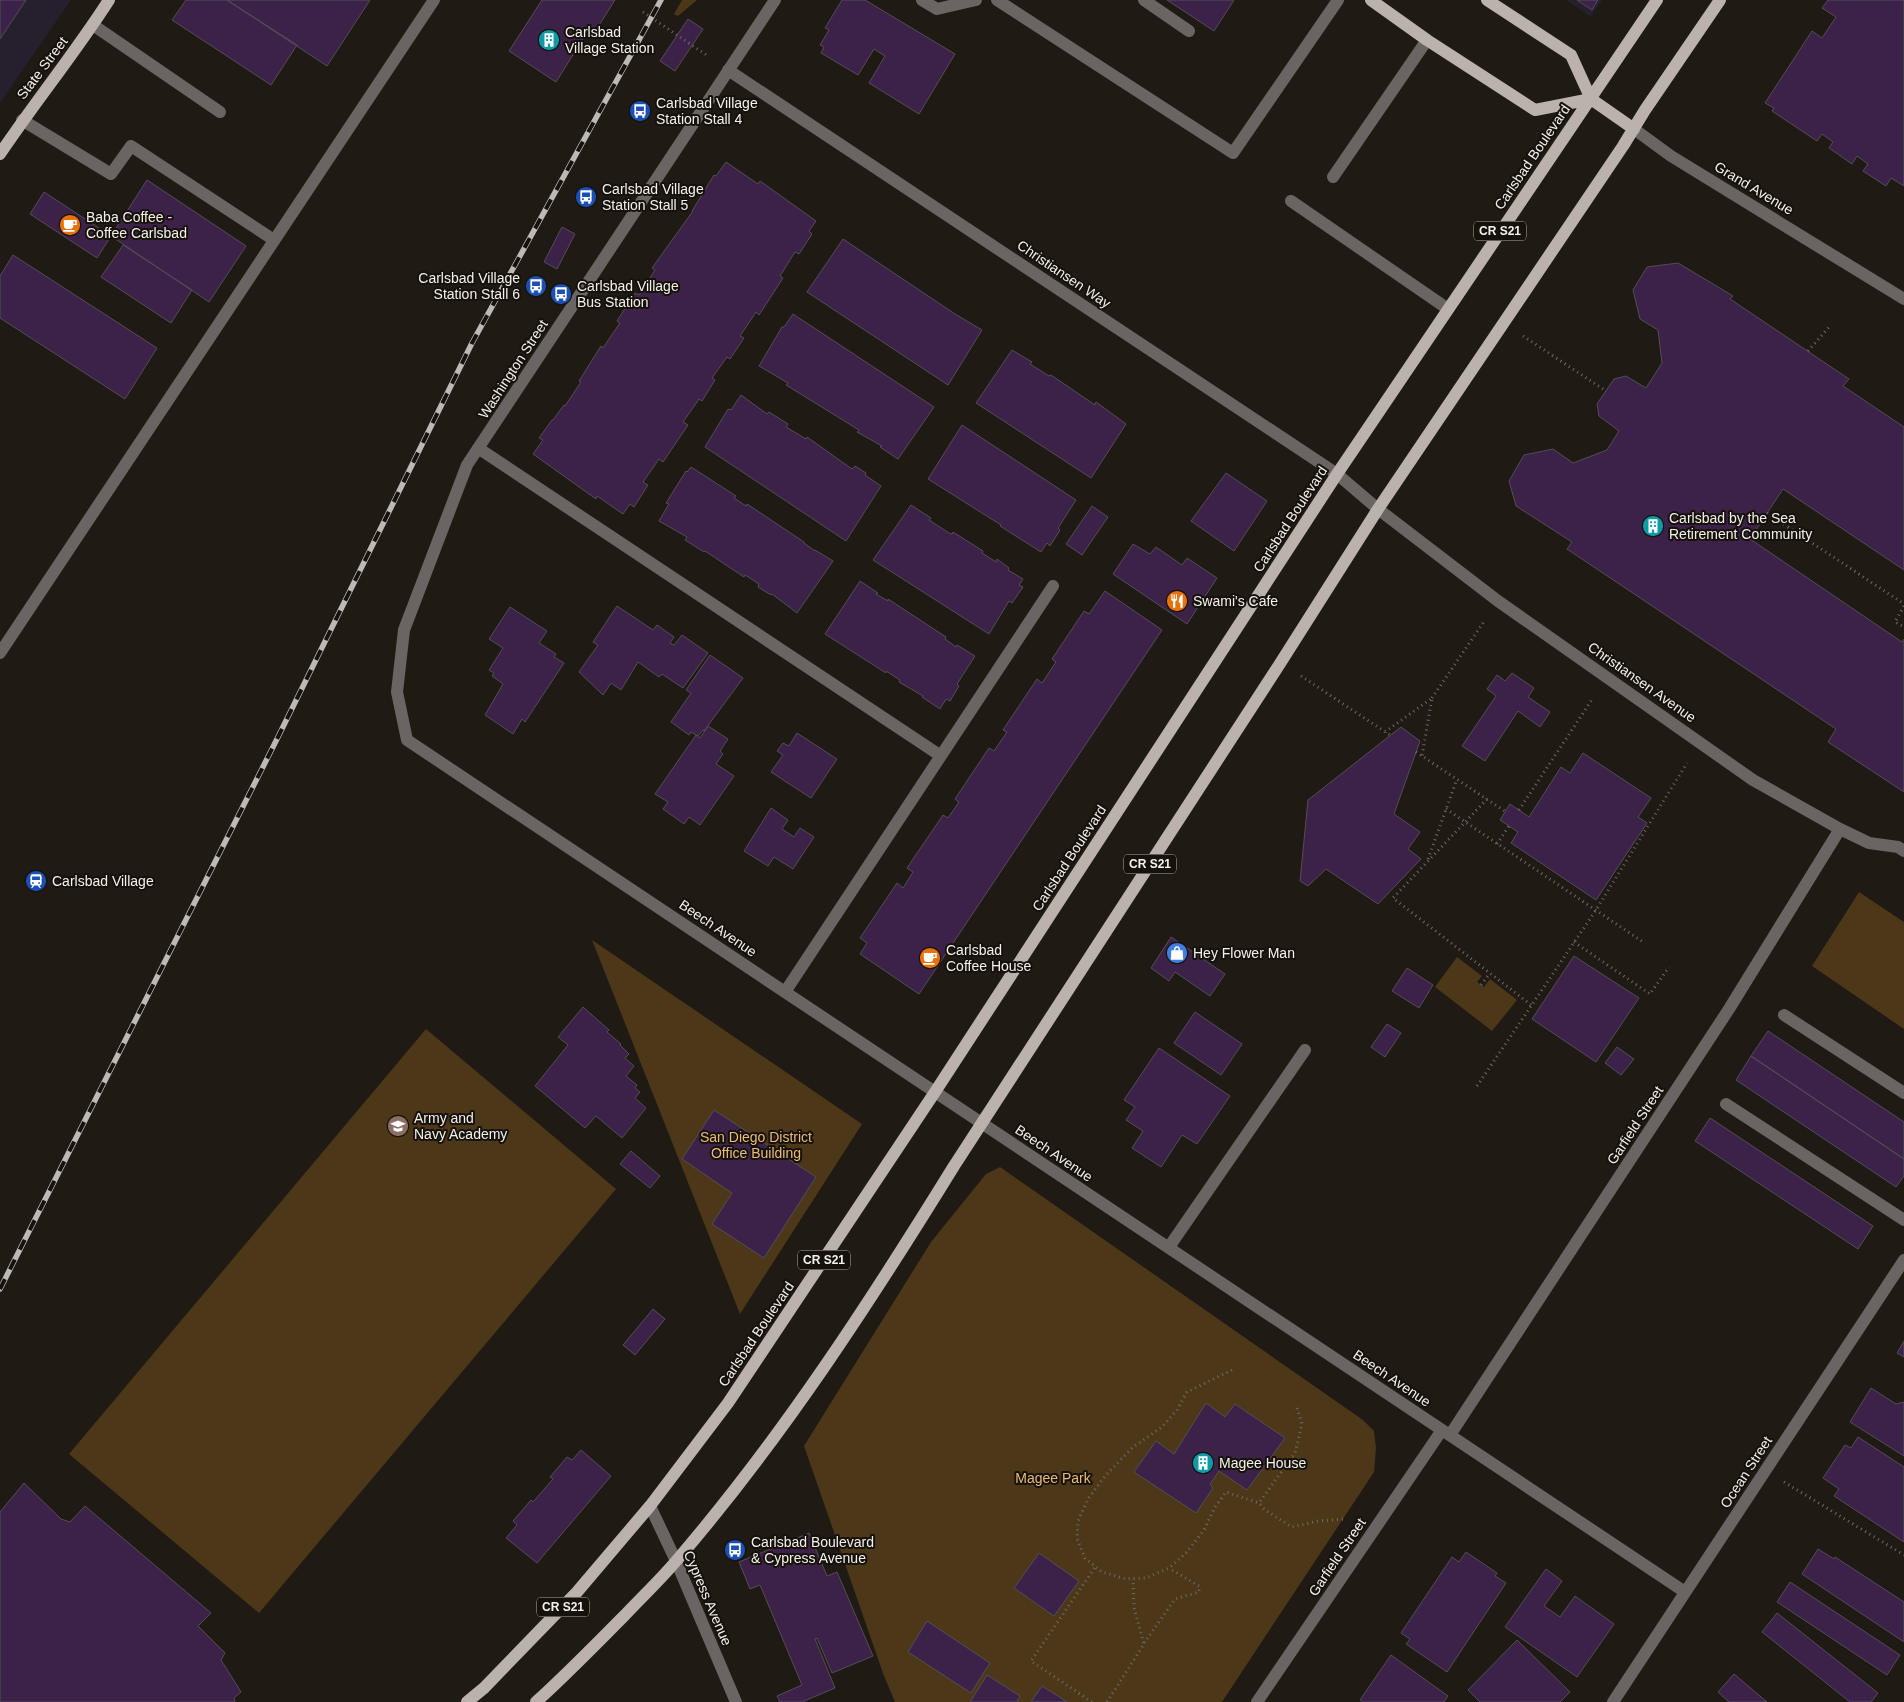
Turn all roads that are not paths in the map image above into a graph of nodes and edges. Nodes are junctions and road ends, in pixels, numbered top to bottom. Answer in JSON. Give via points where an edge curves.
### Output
{"nodes":[{"id":1,"x":109,"y":0,"type":"edge"},
{"id":2,"x":434,"y":0,"type":"edge"},
{"id":3,"x":775,"y":0,"type":"edge"},
{"id":4,"x":922,"y":0,"type":"edge"},
{"id":5,"x":976,"y":0,"type":"edge"},
{"id":6,"x":997,"y":0,"type":"edge"},
{"id":7,"x":1144,"y":0,"type":"edge"},
{"id":8,"x":1338,"y":0,"type":"edge"},
{"id":9,"x":1371,"y":0,"type":"edge"},
{"id":10,"x":1487,"y":0,"type":"edge"},
{"id":11,"x":1656,"y":0,"type":"edge"},
{"id":12,"x":1720,"y":0,"type":"edge"},
{"id":13,"x":93,"y":25,"type":"junction"},
{"id":14,"x":1189,"y":31,"type":"dead end"},
{"id":15,"x":1426,"y":40,"type":"junction"},
{"id":16,"x":728,"y":70,"type":"junction"},
{"id":17,"x":1590,"y":99,"type":"junction"},
{"id":18,"x":220,"y":112,"type":"dead end"},
{"id":19,"x":22,"y":120,"type":"junction"},
{"id":20,"x":1634,"y":129,"type":"junction"},
{"id":21,"x":0,"y":154,"type":"edge"},
{"id":22,"x":1333,"y":177,"type":"dead end"},
{"id":23,"x":1291,"y":202,"type":"dead end"},
{"id":24,"x":274,"y":240,"type":"junction"},
{"id":25,"x":1904,"y":299,"type":"edge"},
{"id":26,"x":1448,"y":309,"type":"junction"},
{"id":27,"x":478,"y":448,"type":"junction"},
{"id":28,"x":1336,"y":474,"type":"junction"},
{"id":29,"x":1378,"y":509,"type":"junction"},
{"id":30,"x":1053,"y":586,"type":"dead end"},
{"id":31,"x":0,"y":653,"type":"edge"},
{"id":32,"x":408,"y":740,"type":"joint"},
{"id":33,"x":941,"y":756,"type":"junction"},
{"id":34,"x":1840,"y":829,"type":"junction"},
{"id":35,"x":1904,"y":851,"type":"edge"},
{"id":36,"x":786,"y":992,"type":"junction"},
{"id":37,"x":1784,"y":1015,"type":"dead end"},
{"id":38,"x":1305,"y":1050,"type":"dead end"},
{"id":39,"x":935,"y":1092,"type":"junction"},
{"id":40,"x":1904,"y":1093,"type":"edge"},
{"id":41,"x":1726,"y":1104,"type":"dead end"},
{"id":42,"x":982,"y":1123,"type":"junction"},
{"id":43,"x":1904,"y":1220,"type":"edge"},
{"id":44,"x":1168,"y":1247,"type":"junction"},
{"id":45,"x":1904,"y":1260,"type":"edge"},
{"id":46,"x":1446,"y":1432,"type":"junction"},
{"id":47,"x":650,"y":1506,"type":"junction"},
{"id":48,"x":676,"y":1561,"type":"junction"},
{"id":49,"x":1685,"y":1592,"type":"junction"},
{"id":50,"x":467,"y":1702,"type":"edge"},
{"id":51,"x":536,"y":1702,"type":"edge"},
{"id":52,"x":736,"y":1702,"type":"edge"},
{"id":53,"x":1257,"y":1702,"type":"edge"},
{"id":54,"x":1613,"y":1702,"type":"edge"}],
"edges":[{"from":1,"to":13,"type":"main road","name":"State Street"},
{"from":2,"to":24,"type":"street"},
{"from":3,"to":16,"type":"street","name":"Washington Street"},
{"from":4,"to":5,"type":"street","via":[[937,9]]},
{"from":6,"to":8,"type":"street","via":[[1233,153]]},
{"from":7,"to":14,"type":"street"},
{"from":9,"to":15,"type":"main road"},
{"from":10,"to":17,"type":"main road","via":[[1571,55]]},
{"from":11,"to":17,"type":"main road","name":"Carlsbad Boulevard","number":"CR S21"},
{"from":12,"to":20,"type":"main road","number":"CR S21"},
{"from":13,"to":18,"type":"street"},
{"from":13,"to":19,"type":"main road","name":"State Street"},
{"from":15,"to":17,"type":"main road","via":[[1534,110]]},
{"from":15,"to":22,"type":"street"},
{"from":16,"to":27,"type":"street","name":"Washington Street"},
{"from":16,"to":28,"type":"street","name":"Christiansen Way"},
{"from":17,"to":20,"type":"main road","name":"Grand Avenue"},
{"from":17,"to":26,"type":"main road","name":"Carlsbad Boulevard","number":"CR S21"},
{"from":19,"to":21,"type":"main road","name":"State Street"},
{"from":19,"to":24,"type":"street","via":[[111,174],[131,146]]},
{"from":20,"to":25,"type":"street","name":"Grand Avenue","via":[[1671,156]]},
{"from":20,"to":29,"type":"main road","number":"CR S21"},
{"from":23,"to":26,"type":"street"},
{"from":24,"to":31,"type":"street"},
{"from":26,"to":28,"type":"main road","name":"Carlsbad Boulevard","number":"CR S21"},
{"from":27,"to":32,"type":"street","name":"Washington Street","via":[[468,465],[404,630],[397,692]]},
{"from":27,"to":33,"type":"street"},
{"from":28,"to":29,"type":"street","name":"Christiansen Way"},
{"from":28,"to":39,"type":"main road","name":"Carlsbad Boulevard","number":"CR S21"},
{"from":29,"to":34,"type":"street","name":"Christiansen Avenue","via":[[1498,601],[1753,780]]},
{"from":29,"to":42,"type":"main road","number":"CR S21"},
{"from":30,"to":33,"type":"street"},
{"from":32,"to":36,"type":"street","name":"Beech Avenue"},
{"from":33,"to":36,"type":"street"},
{"from":34,"to":35,"type":"street","name":"Christiansen Avenue","via":[[1869,843],[1898,847]]},
{"from":34,"to":46,"type":"street","name":"Garfield Street","via":[[1729,1009]]},
{"from":36,"to":39,"type":"street","name":"Beech Avenue"},
{"from":37,"to":40,"type":"street"},
{"from":38,"to":44,"type":"street"},
{"from":39,"to":42,"type":"street","name":"Beech Avenue"},
{"from":39,"to":47,"type":"main road","name":"Carlsbad Boulevard","number":"CR S21","via":[[728,1403]]},
{"from":41,"to":43,"type":"street"},
{"from":42,"to":44,"type":"street","name":"Beech Avenue"},
{"from":42,"to":48,"type":"main road","number":"CR S21","via":[[822,1371],[747,1473]]},
{"from":44,"to":46,"type":"street","name":"Beech Avenue"},
{"from":45,"to":49,"type":"street","name":"Ocean Street"},
{"from":46,"to":49,"type":"street","name":"Beech Avenue"},
{"from":46,"to":53,"type":"street","name":"Garfield Street"},
{"from":47,"to":48,"type":"street","name":"Cypress Avenue"},
{"from":47,"to":50,"type":"main road","name":"Carlsbad Boulevard","number":"CR S21","via":[[577,1592]]},
{"from":48,"to":51,"type":"main road","number":"CR S21"},
{"from":48,"to":52,"type":"street","name":"Cypress Avenue"},
{"from":49,"to":54,"type":"street","name":"Ocean Street"}]}
